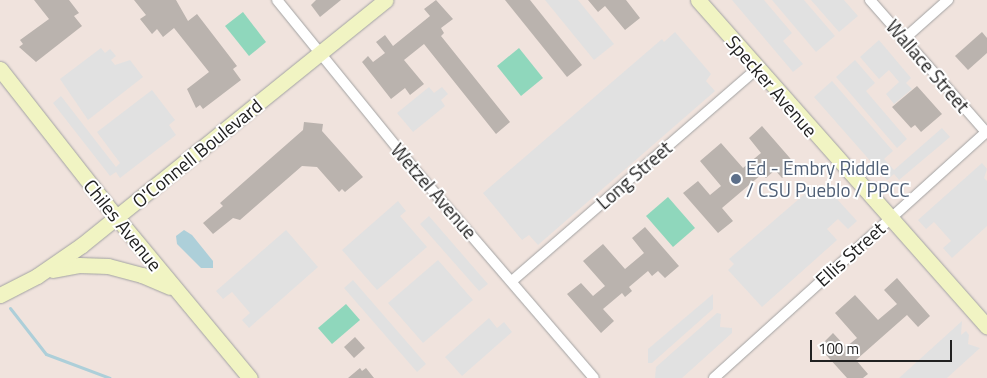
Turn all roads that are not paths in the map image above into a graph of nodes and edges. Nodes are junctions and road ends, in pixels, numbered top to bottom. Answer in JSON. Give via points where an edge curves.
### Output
{"nodes":[{"id":1,"x":277,"y":0,"type":"edge"},
{"id":2,"x":386,"y":0,"type":"edge"},
{"id":3,"x":698,"y":0,"type":"edge"},
{"id":4,"x":870,"y":0,"type":"edge"},
{"id":5,"x":948,"y":0,"type":"edge"},
{"id":6,"x":904,"y":38,"type":"junction"},
{"id":7,"x":319,"y":54,"type":"junction"},
{"id":8,"x":0,"y":69,"type":"edge"},
{"id":9,"x":757,"y":69,"type":"junction"},
{"id":10,"x":987,"y":131,"type":"edge"},
{"id":11,"x":116,"y":218,"type":"junction"},
{"id":12,"x":889,"y":219,"type":"junction"},
{"id":13,"x":38,"y":276,"type":"junction"},
{"id":14,"x":512,"y":281,"type":"junction"},
{"id":15,"x":178,"y":292,"type":"junction"},
{"id":16,"x":0,"y":295,"type":"edge"},
{"id":17,"x":987,"y":327,"type":"edge"},
{"id":18,"x":250,"y":378,"type":"edge"},
{"id":19,"x":594,"y":378,"type":"edge"},
{"id":20,"x":714,"y":378,"type":"edge"}],
"edges":[{"from":1,"to":7,"type":"street","name":"Wetzel Avenue"},
{"from":2,"to":7,"type":"street","name":"O'Connell Boulevard"},
{"from":3,"to":9,"type":"street","name":"Specker Avenue"},
{"from":4,"to":6,"type":"street","name":"Wallace Street"},
{"from":5,"to":6,"type":"street"},
{"from":6,"to":10,"type":"street","name":"Wallace Street"},
{"from":7,"to":11,"type":"street","name":"O'Connell Boulevard"},
{"from":7,"to":14,"type":"street","name":"Wetzel Avenue"},
{"from":8,"to":11,"type":"street","name":"Chiles Avenue"},
{"from":9,"to":12,"type":"street","name":"Specker Avenue"},
{"from":9,"to":14,"type":"street","name":"Long Street"},
{"from":10,"to":12,"type":"street","name":"Ellis Street"},
{"from":11,"to":13,"type":"street","name":"O'Connell Boulevard"},
{"from":11,"to":15,"type":"street","name":"Chiles Avenue"},
{"from":12,"to":17,"type":"street","name":"Specker Avenue"},
{"from":12,"to":20,"type":"street","name":"Ellis Street"},
{"from":13,"to":15,"type":"street","via":[[67,266],[100,265],[142,275]]},
{"from":13,"to":16,"type":"street","name":"O'Connell Boulevard"},
{"from":14,"to":19,"type":"street","name":"Wetzel Avenue"},
{"from":15,"to":18,"type":"street","name":"Chiles Avenue"}]}
